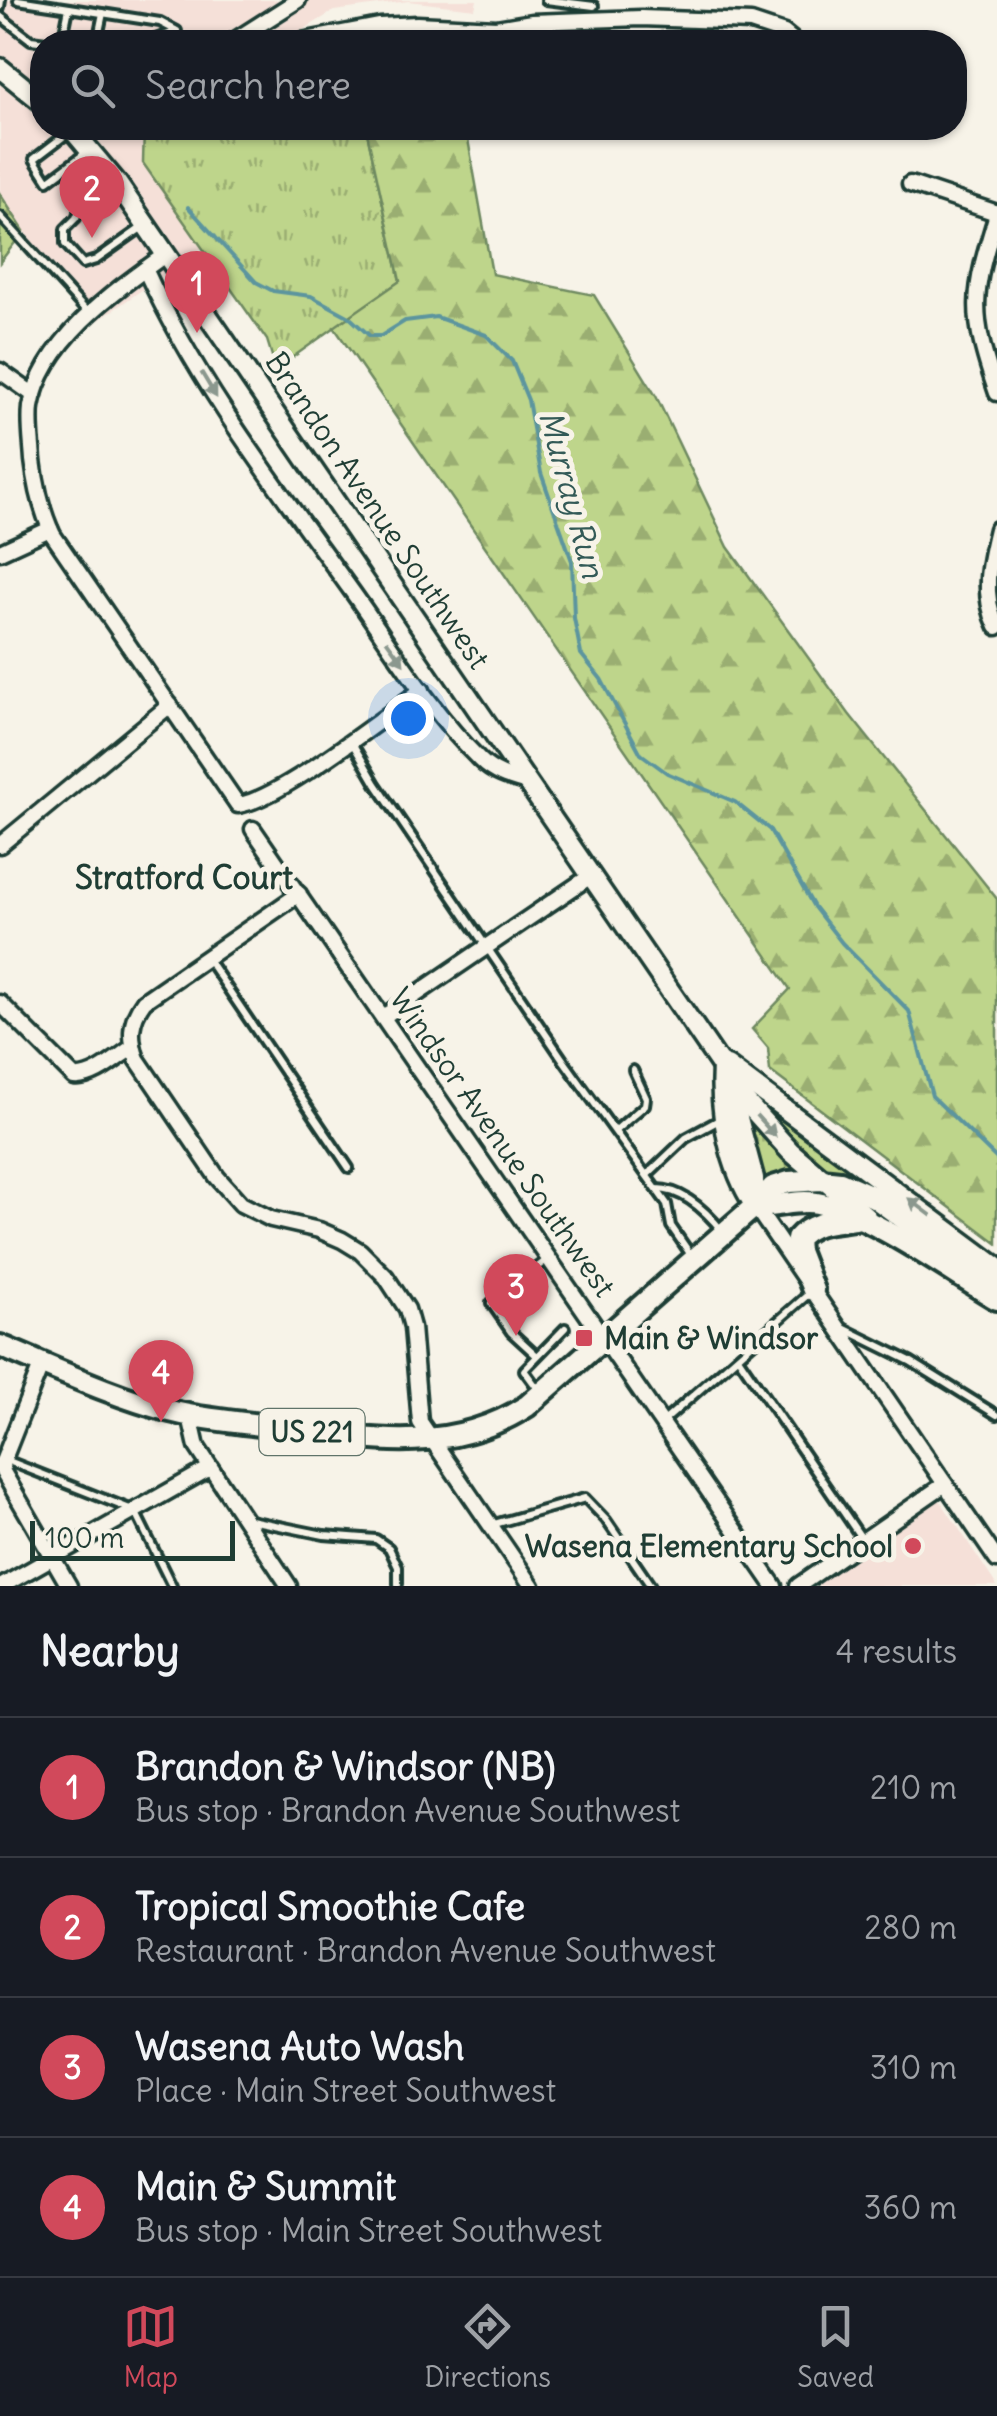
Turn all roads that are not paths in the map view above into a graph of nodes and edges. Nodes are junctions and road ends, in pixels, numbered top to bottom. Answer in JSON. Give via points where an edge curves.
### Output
{"nodes":[{"id":1,"x":18,"y":0,"type":"edge"},
{"id":2,"x":298,"y":0,"type":"edge"},
{"id":3,"x":546,"y":0,"type":"edge"},
{"id":4,"x":69,"y":8,"type":"junction"},
{"id":5,"x":594,"y":8,"type":"edge"},
{"id":6,"x":103,"y":14,"type":"junction"},
{"id":7,"x":0,"y":16,"type":"edge"},
{"id":8,"x":64,"y":30,"type":"edge"},
{"id":9,"x":100,"y":30,"type":"edge"},
{"id":10,"x":174,"y":30,"type":"edge"},
{"id":11,"x":251,"y":30,"type":"edge"},
{"id":12,"x":359,"y":30,"type":"edge"},
{"id":13,"x":775,"y":30,"type":"edge"},
{"id":14,"x":30,"y":39,"type":"edge"},
{"id":15,"x":0,"y":68,"type":"edge"},
{"id":16,"x":30,"y":92,"type":"edge"},
{"id":17,"x":58,"y":140,"type":"edge"},
{"id":18,"x":84,"y":140,"type":"edge"},
{"id":19,"x":92,"y":149,"type":"junction"},
{"id":20,"x":910,"y":184,"type":"dead end"},
{"id":21,"x":82,"y":204,"type":"dead end"},
{"id":22,"x":997,"y":214,"type":"edge"},
{"id":23,"x":0,"y":216,"type":"edge"},
{"id":24,"x":146,"y":224,"type":"junction"},
{"id":25,"x":166,"y":254,"type":"junction"},
{"id":26,"x":145,"y":269,"type":"junction"},
{"id":27,"x":88,"y":314,"type":"junction"},
{"id":28,"x":0,"y":371,"type":"edge"},
{"id":29,"x":997,"y":393,"type":"edge"},
{"id":30,"x":34,"y":395,"type":"junction"},
{"id":31,"x":50,"y":529,"type":"junction"},
{"id":32,"x":997,"y":529,"type":"edge"},
{"id":33,"x":0,"y":552,"type":"edge"},
{"id":34,"x":997,"y":626,"type":"edge"},
{"id":35,"x":422,"y":690,"type":"junction"},
{"id":36,"x":170,"y":705,"type":"junction"},
{"id":37,"x":350,"y":740,"type":"junction"},
{"id":38,"x":528,"y":783,"type":"junction"},
{"id":39,"x":253,"y":829,"type":"dead end"},
{"id":40,"x":0,"y":846,"type":"edge"},
{"id":41,"x":592,"y":875,"type":"junction"},
{"id":42,"x":298,"y":894,"type":"junction"},
{"id":43,"x":486,"y":948,"type":"junction"},
{"id":44,"x":206,"y":958,"type":"junction"},
{"id":45,"x":0,"y":1003,"type":"edge"},
{"id":46,"x":383,"y":1017,"type":"junction"},
{"id":47,"x":132,"y":1046,"type":"junction"},
{"id":48,"x":722,"y":1063,"type":"junction"},
{"id":49,"x":633,"y":1070,"type":"dead end"},
{"id":50,"x":724,"y":1119,"type":"junction"},
{"id":51,"x":616,"y":1130,"type":"junction"},
{"id":52,"x":350,"y":1168,"type":"dead end"},
{"id":53,"x":647,"y":1175,"type":"junction"},
{"id":54,"x":821,"y":1180,"type":"junction"},
{"id":55,"x":657,"y":1189,"type":"junction"},
{"id":56,"x":754,"y":1206,"type":"junction"},
{"id":57,"x":859,"y":1218,"type":"junction"},
{"id":58,"x":882,"y":1229,"type":"junction"},
{"id":59,"x":724,"y":1232,"type":"junction"},
{"id":60,"x":549,"y":1258,"type":"junction"},
{"id":61,"x":694,"y":1259,"type":"junction"},
{"id":62,"x":997,"y":1266,"type":"edge"},
{"id":63,"x":997,"y":1279,"type":"edge"},
{"id":64,"x":813,"y":1290,"type":"junction"},
{"id":65,"x":997,"y":1299,"type":"edge"},
{"id":66,"x":838,"y":1326,"type":"junction"},
{"id":67,"x":565,"y":1328,"type":"dead end"},
{"id":68,"x":604,"y":1338,"type":"junction"},
{"id":69,"x":0,"y":1346,"type":"edge"},
{"id":70,"x":536,"y":1355,"type":"junction"},
{"id":71,"x":738,"y":1357,"type":"junction"},
{"id":72,"x":42,"y":1363,"type":"junction"},
{"id":73,"x":542,"y":1394,"type":"junction"},
{"id":74,"x":997,"y":1415,"type":"edge"},
{"id":75,"x":190,"y":1416,"type":"junction"},
{"id":76,"x":664,"y":1422,"type":"junction"},
{"id":77,"x":433,"y":1439,"type":"junction"},
{"id":78,"x":2,"y":1458,"type":"edge"},
{"id":79,"x":210,"y":1468,"type":"junction"},
{"id":80,"x":945,"y":1484,"type":"junction"},
{"id":81,"x":135,"y":1511,"type":"junction"},
{"id":82,"x":244,"y":1519,"type":"junction"},
{"id":83,"x":490,"y":1525,"type":"junction"},
{"id":84,"x":862,"y":1540,"type":"junction"},
{"id":85,"x":52,"y":1557,"type":"junction"},
{"id":86,"x":997,"y":1560,"type":"edge"},
{"id":87,"x":398,"y":1584,"type":"edge"},
{"id":88,"x":2,"y":1586,"type":"edge"},
{"id":89,"x":69,"y":1586,"type":"edge"},
{"id":90,"x":172,"y":1586,"type":"edge"},
{"id":91,"x":290,"y":1586,"type":"edge"},
{"id":92,"x":532,"y":1586,"type":"edge"},
{"id":93,"x":651,"y":1586,"type":"edge"},
{"id":94,"x":774,"y":1586,"type":"edge"},
{"id":95,"x":798,"y":1586,"type":"edge"}],
"edges":[{"from":1,"to":4,"type":"lane"},
{"from":2,"to":11,"type":"street"},
{"from":3,"to":5,"type":"lane"},
{"from":4,"to":6,"type":"lane"},
{"from":4,"to":8,"type":"lane"},
{"from":5,"to":12,"type":"street","via":[[496,28],[417,24]]},
{"from":5,"to":13,"type":"street","via":[[751,22]]},
{"from":6,"to":9,"type":"lane"},
{"from":6,"to":10,"type":"lane"},
{"from":7,"to":14,"type":"lane"},
{"from":15,"to":16,"type":"main road"},
{"from":17,"to":19,"type":"lane","via":[[34,159],[48,181]]},
{"from":18,"to":19,"type":"main road","name":"Brandon Avenue Southwest"},
{"from":19,"to":24,"type":"main road","name":"Brandon Avenue Southwest"},
{"from":20,"to":22,"type":"street"},
{"from":21,"to":24,"type":"lane","via":[[65,244],[83,264]]},
{"from":22,"to":29,"type":"street","via":[[975,312]]},
{"from":23,"to":27,"type":"lane"},
{"from":24,"to":25,"type":"main road","name":"Brandon Avenue Southwest"},
{"from":25,"to":26,"type":"street"},
{"from":25,"to":38,"type":"main road","name":"Brandon Avenue Southwest"},
{"from":26,"to":27,"type":"street"},
{"from":26,"to":35,"type":"street","name":"Brandon Avenue Southwest","one_way":true,"via":[[248,446]]},
{"from":27,"to":30,"type":"street"},
{"from":28,"to":30,"type":"street"},
{"from":30,"to":31,"type":"street","via":[[34,468]]},
{"from":31,"to":33,"type":"street"},
{"from":31,"to":36,"type":"street"},
{"from":32,"to":34,"type":"street","via":[[987,583]]},
{"from":35,"to":37,"type":"street"},
{"from":35,"to":38,"type":"street","name":"Brandon Avenue Southwest","via":[[479,759]]},
{"from":36,"to":37,"type":"street","via":[[238,805],[258,800]]},
{"from":36,"to":40,"type":"street"},
{"from":37,"to":43,"type":"lane"},
{"from":38,"to":41,"type":"main road","name":"Brandon Avenue Southwest"},
{"from":39,"to":42,"type":"street","name":"Windsor Avenue Southwest"},
{"from":41,"to":43,"type":"street"},
{"from":41,"to":48,"type":"main road","name":"Brandon Avenue Southwest"},
{"from":42,"to":44,"type":"street"},
{"from":42,"to":46,"type":"street","name":"Windsor Avenue Southwest"},
{"from":43,"to":46,"type":"street"},
{"from":43,"to":51,"type":"lane"},
{"from":44,"to":47,"type":"street","via":[[144,1001],[132,1024]]},
{"from":44,"to":52,"type":"lane"},
{"from":45,"to":47,"type":"street","via":[[74,1078]]},
{"from":46,"to":60,"type":"street","name":"Windsor Avenue Southwest"},
{"from":47,"to":77,"type":"street","via":[[216,1177],[241,1204],[342,1240],[386,1277],[412,1326],[417,1413]]},
{"from":48,"to":50,"type":"main road"},
{"from":48,"to":54,"type":"main road","name":"Brandon Avenue Southwest","one_way":true,"via":[[764,1124]]},
{"from":48,"to":56,"type":"main road","via":[[754,1178]]},
{"from":62,"to":48,"type":"main road","name":"Brandon Avenue Southwest","one_way":true},
{"from":49,"to":51,"type":"lane","via":[[646,1104]]},
{"from":50,"to":53,"type":"lane","via":[[686,1138]]},
{"from":50,"to":56,"type":"main road","via":[[740,1185]]},
{"from":51,"to":53,"type":"lane"},
{"from":53,"to":55,"type":"lane"},
{"from":54,"to":56,"type":"main road","name":"Brandon Avenue Southwest","number":"US 221","via":[[774,1187]]},
{"from":54,"to":58,"type":"main road","name":"Brandon Avenue Southwest"},
{"from":54,"to":63,"type":"main road","name":"Brandon Avenue Southwest","number":"US 221","via":[[874,1197]]},
{"from":55,"to":59,"type":"lane","via":[[699,1206]]},
{"from":55,"to":61,"type":"lane"},
{"from":56,"to":57,"type":"main road","via":[[814,1202]]},
{"from":56,"to":59,"type":"main road","number":"US 221"},
{"from":56,"to":64,"type":"street"},
{"from":57,"to":58,"type":"main road"},
{"from":57,"to":64,"type":"main road","via":[[816,1224],[797,1239]]},
{"from":58,"to":65,"type":"main road","name":"Brandon Avenue Southwest"},
{"from":59,"to":61,"type":"main road","number":"US 221"},
{"from":60,"to":68,"type":"street","name":"Windsor Avenue Southwest"},
{"from":60,"to":70,"type":"lane","via":[[491,1303]]},
{"from":61,"to":68,"type":"main road","number":"US 221"},
{"from":64,"to":66,"type":"street"},
{"from":64,"to":71,"type":"lane"},
{"from":66,"to":74,"type":"lane"},
{"from":66,"to":80,"type":"street"},
{"from":67,"to":70,"type":"lane"},
{"from":68,"to":73,"type":"main road","number":"US 221"},
{"from":68,"to":76,"type":"street","name":"Windsor Avenue Southwest"},
{"from":69,"to":72,"type":"main road","number":"US 221"},
{"from":70,"to":73,"type":"lane","via":[[524,1370]]},
{"from":71,"to":76,"type":"lane"},
{"from":71,"to":84,"type":"lane"},
{"from":72,"to":75,"type":"main road","number":"US 221"},
{"from":72,"to":78,"type":"street"},
{"from":73,"to":77,"type":"main road","number":"US 221","via":[[514,1414]]},
{"from":75,"to":77,"type":"main road","number":"US 221","via":[[397,1442]]},
{"from":75,"to":79,"type":"street"},
{"from":76,"to":94,"type":"street","name":"Windsor Avenue Southwest"},
{"from":77,"to":83,"type":"street"},
{"from":78,"to":81,"type":"lane"},
{"from":78,"to":85,"type":"street","via":[[3,1472]]},
{"from":79,"to":81,"type":"street"},
{"from":79,"to":82,"type":"street"},
{"from":80,"to":84,"type":"street"},
{"from":80,"to":86,"type":"street"},
{"from":81,"to":85,"type":"street"},
{"from":81,"to":90,"type":"lane"},
{"from":82,"to":87,"type":"lane","via":[[376,1540],[389,1548]]},
{"from":82,"to":91,"type":"street"},
{"from":83,"to":92,"type":"street"},
{"from":83,"to":93,"type":"lane","via":[[585,1498]]},
{"from":84,"to":95,"type":"street"},
{"from":85,"to":88,"type":"street"},
{"from":85,"to":89,"type":"street"}]}
